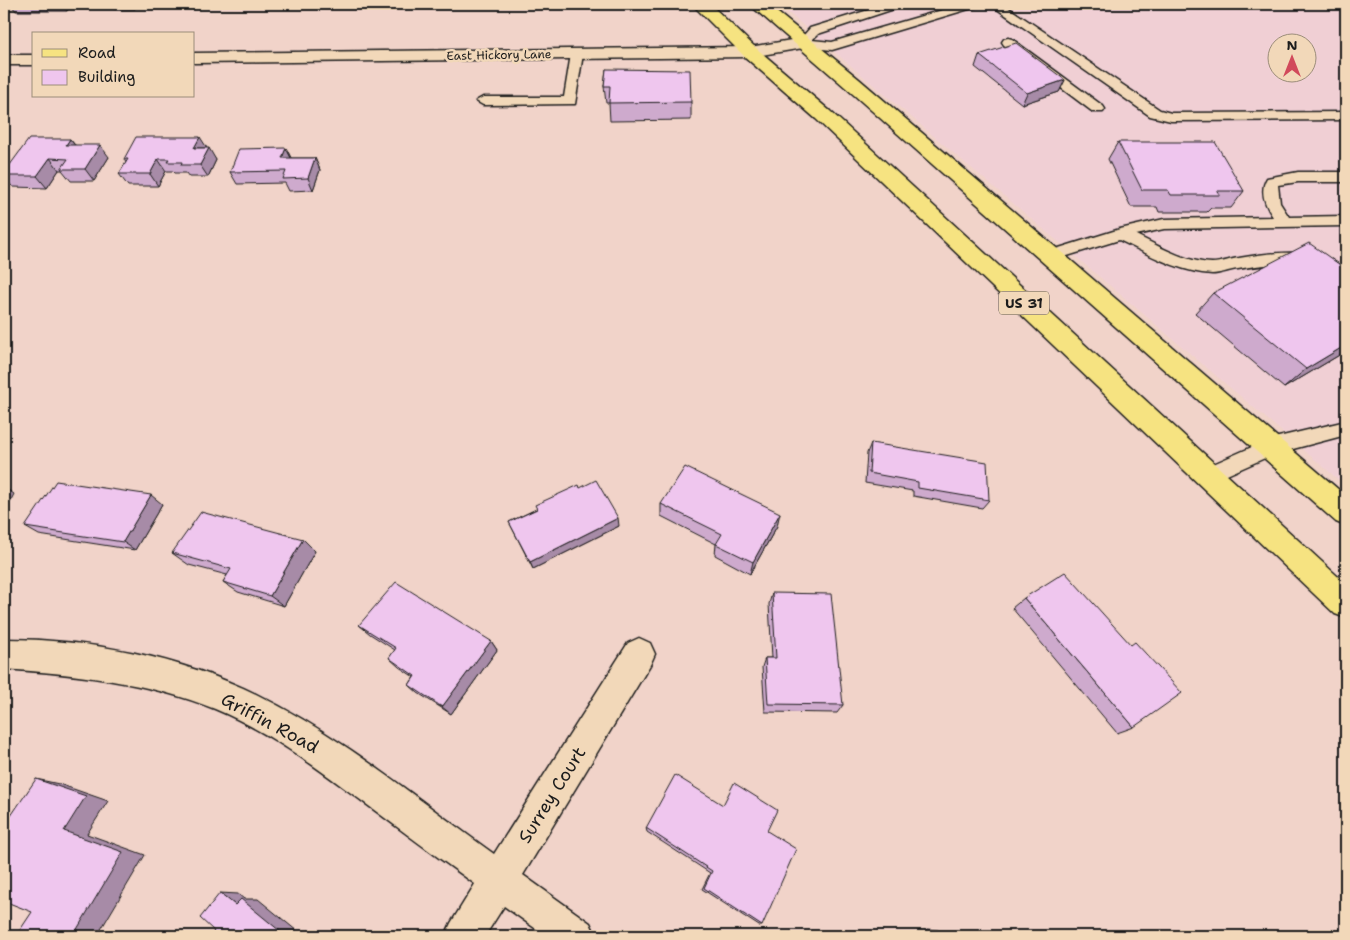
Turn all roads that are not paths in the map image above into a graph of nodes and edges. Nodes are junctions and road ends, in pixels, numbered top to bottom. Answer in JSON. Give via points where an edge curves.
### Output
{"nodes":[{"id":1,"x":700,"y":4,"type":"edge"},
{"id":2,"x":757,"y":4,"type":"edge"},
{"id":3,"x":899,"y":4,"type":"edge"},
{"id":4,"x":975,"y":4,"type":"edge"},
{"id":5,"x":996,"y":4,"type":"edge"},
{"id":6,"x":1008,"y":42,"type":"dead end"},
{"id":7,"x":803,"y":44,"type":"junction"},
{"id":8,"x":750,"y":52,"type":"junction"},
{"id":9,"x":577,"y":54,"type":"junction"},
{"id":10,"x":195,"y":58,"type":"edge"},
{"id":11,"x":4,"y":60,"type":"edge"},
{"id":12,"x":32,"y":60,"type":"edge"},
{"id":13,"x":483,"y":101,"type":"dead end"},
{"id":14,"x":1098,"y":109,"type":"dead end"},
{"id":15,"x":1346,"y":116,"type":"edge"},
{"id":16,"x":1346,"y":177,"type":"edge"},
{"id":17,"x":1346,"y":221,"type":"edge"},
{"id":18,"x":1285,"y":222,"type":"junction"},
{"id":19,"x":1120,"y":234,"type":"junction"},
{"id":20,"x":1051,"y":256,"type":"junction"},
{"id":21,"x":1346,"y":279,"type":"edge"},
{"id":22,"x":1346,"y":428,"type":"edge"},
{"id":23,"x":1270,"y":446,"type":"junction"},
{"id":24,"x":1209,"y":475,"type":"junction"},
{"id":25,"x":1346,"y":513,"type":"edge"},
{"id":26,"x":1346,"y":604,"type":"edge"},
{"id":27,"x":4,"y":654,"type":"edge"},
{"id":28,"x":639,"y":654,"type":"dead end"},
{"id":29,"x":499,"y":880,"type":"junction"},
{"id":30,"x":464,"y":936,"type":"edge"},
{"id":31,"x":577,"y":936,"type":"edge"}],
"edges":[{"from":1,"to":8,"type":"main road","number":"US 31"},
{"from":2,"to":7,"type":"main road"},
{"from":3,"to":7,"type":"lane","via":[[814,31]]},
{"from":4,"to":7,"type":"lane","via":[[832,46]]},
{"from":5,"to":15,"type":"lane","via":[[1156,113],[1171,116]]},
{"from":6,"to":14,"type":"lane"},
{"from":7,"to":8,"type":"street","name":"East Hickory Lane"},
{"from":7,"to":20,"type":"main road"},
{"from":8,"to":9,"type":"street","name":"East Hickory Lane"},
{"from":8,"to":24,"type":"main road","number":"US 31","via":[[823,115]]},
{"from":9,"to":10,"type":"street","name":"East Hickory Lane"},
{"from":9,"to":13,"type":"lane","via":[[570,101]]},
{"from":11,"to":12,"type":"street"},
{"from":16,"to":18,"type":"lane","via":[[1272,180],[1269,190],[1273,208]]},
{"from":17,"to":18,"type":"lane"},
{"from":18,"to":19,"type":"lane","via":[[1164,224]]},
{"from":19,"to":20,"type":"lane"},
{"from":19,"to":21,"type":"lane","via":[[1175,260],[1211,269],[1284,258],[1312,260],[1339,271]]},
{"from":20,"to":23,"type":"main road"},
{"from":22,"to":23,"type":"lane"},
{"from":23,"to":24,"type":"lane"},
{"from":23,"to":25,"type":"main road"},
{"from":24,"to":26,"type":"main road","number":"US 31"},
{"from":27,"to":29,"type":"street","name":"Griffin Road","via":[[66,657],[158,675],[246,707],[315,746]]},
{"from":28,"to":29,"type":"street","name":"Surrey Court"},
{"from":29,"to":30,"type":"street","name":"Surrey Court"},
{"from":29,"to":31,"type":"street","name":"Griffin Road"}]}
